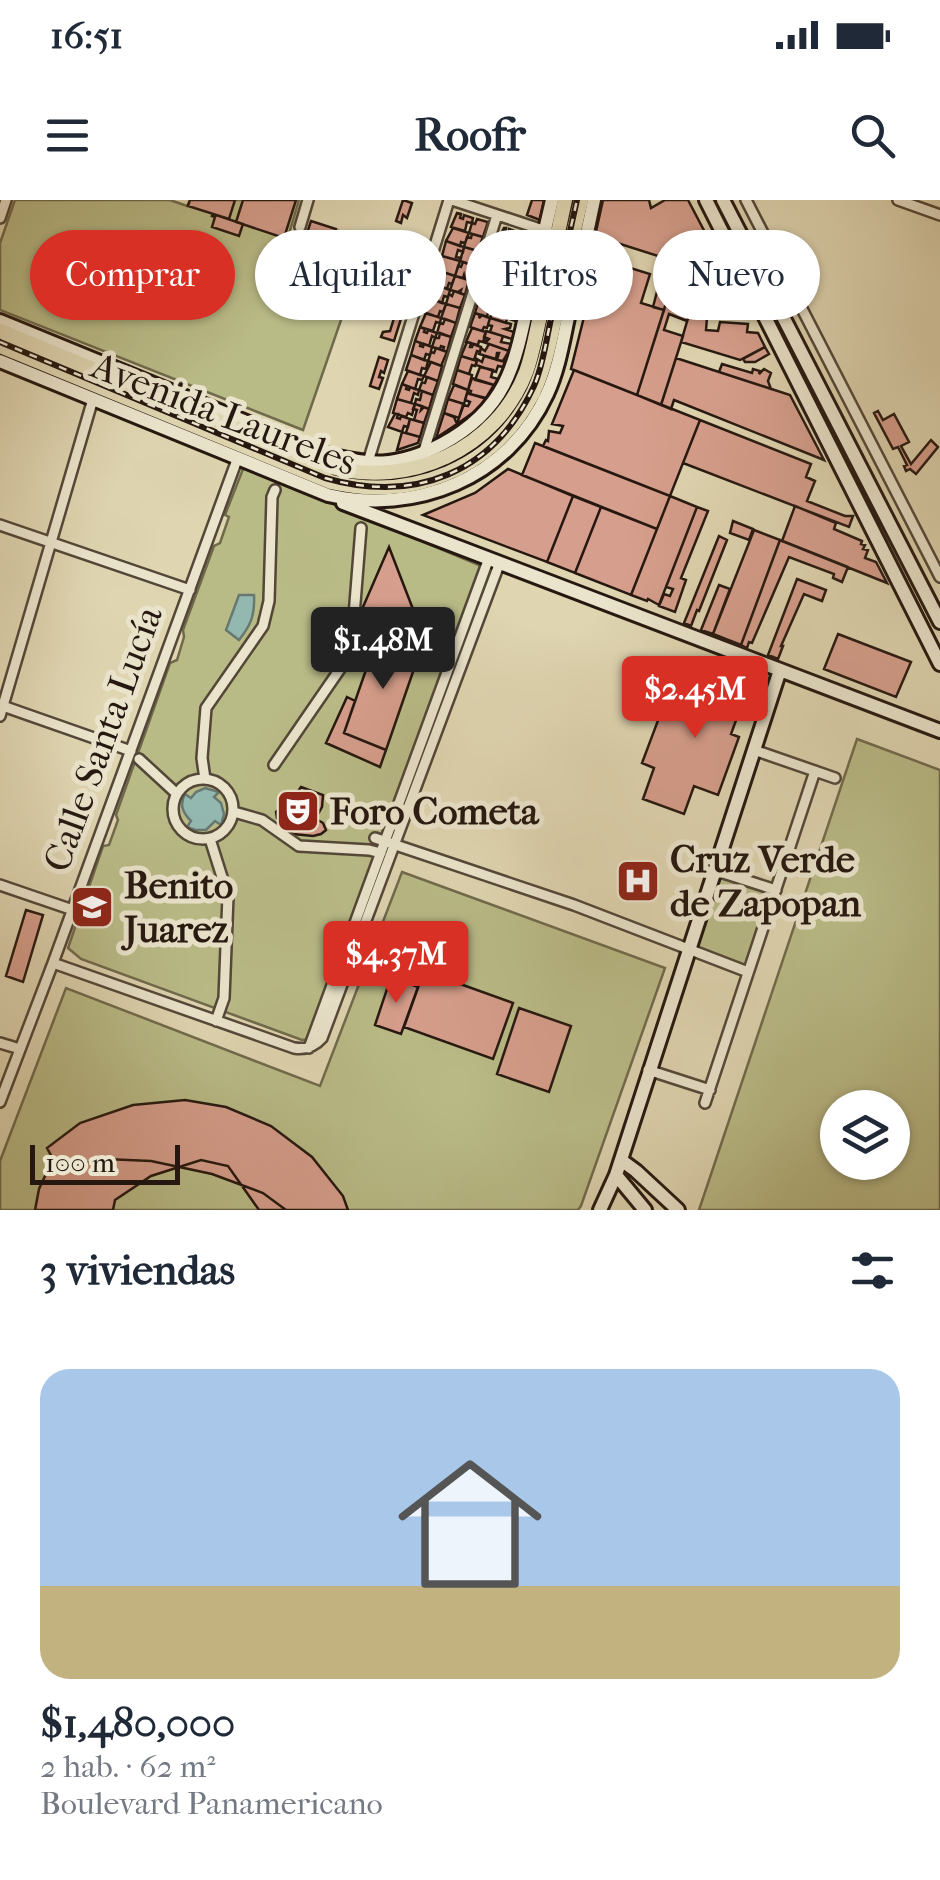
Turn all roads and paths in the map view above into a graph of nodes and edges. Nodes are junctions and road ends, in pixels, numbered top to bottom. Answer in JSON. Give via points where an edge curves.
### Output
{"nodes":[{"id":1,"x":6,"y":200,"type":"edge"},
{"id":2,"x":308,"y":200,"type":"edge"},
{"id":3,"x":450,"y":200,"type":"edge"},
{"id":4,"x":552,"y":200,"type":"edge"},
{"id":5,"x":565,"y":200,"type":"edge"},
{"id":6,"x":581,"y":200,"type":"edge"},
{"id":7,"x":594,"y":200,"type":"edge"},
{"id":8,"x":706,"y":200,"type":"edge"},
{"id":9,"x":724,"y":200,"type":"edge"},
{"id":10,"x":746,"y":200,"type":"edge"},
{"id":11,"x":898,"y":200,"type":"edge"},
{"id":12,"x":498,"y":215,"type":"junction"},
{"id":13,"x":940,"y":215,"type":"edge"},
{"id":14,"x":0,"y":218,"type":"edge"},
{"id":15,"x":300,"y":227,"type":"dead end"},
{"id":16,"x":546,"y":230,"type":"edge"},
{"id":17,"x":563,"y":230,"type":"edge"},
{"id":18,"x":565,"y":230,"type":"edge"},
{"id":19,"x":568,"y":230,"type":"edge"},
{"id":20,"x":570,"y":230,"type":"edge"},
{"id":21,"x":739,"y":230,"type":"edge"},
{"id":22,"x":761,"y":230,"type":"edge"},
{"id":23,"x":531,"y":320,"type":"edge"},
{"id":24,"x":542,"y":320,"type":"edge"},
{"id":25,"x":551,"y":320,"type":"edge"},
{"id":26,"x":560,"y":320,"type":"edge"},
{"id":27,"x":785,"y":320,"type":"edge"},
{"id":28,"x":807,"y":320,"type":"edge"},
{"id":29,"x":0,"y":321,"type":"edge"},
{"id":30,"x":0,"y":331,"type":"edge"},
{"id":31,"x":0,"y":346,"type":"edge"},
{"id":32,"x":0,"y":361,"type":"edge"},
{"id":33,"x":60,"y":371,"type":"junction"},
{"id":34,"x":74,"y":391,"type":"junction"},
{"id":35,"x":93,"y":399,"type":"junction"},
{"id":36,"x":204,"y":410,"type":"junction"},
{"id":37,"x":856,"y":415,"type":"junction"},
{"id":38,"x":839,"y":425,"type":"junction"},
{"id":39,"x":245,"y":442,"type":"junction"},
{"id":40,"x":423,"y":454,"type":"junction"},
{"id":41,"x":366,"y":468,"type":"junction"},
{"id":42,"x":886,"y":472,"type":"junction"},
{"id":43,"x":868,"y":482,"type":"junction"},
{"id":44,"x":274,"y":490,"type":"dead end"},
{"id":45,"x":328,"y":495,"type":"junction"},
{"id":46,"x":398,"y":501,"type":"junction"},
{"id":47,"x":394,"y":522,"type":"junction"},
{"id":48,"x":0,"y":525,"type":"edge"},
{"id":49,"x":361,"y":528,"type":"dead end"},
{"id":50,"x":51,"y":542,"type":"junction"},
{"id":51,"x":923,"y":544,"type":"junction"},
{"id":52,"x":904,"y":552,"type":"junction"},
{"id":53,"x":494,"y":560,"type":"junction"},
{"id":54,"x":940,"y":577,"type":"edge"},
{"id":55,"x":190,"y":590,"type":"junction"},
{"id":56,"x":940,"y":622,"type":"edge"},
{"id":57,"x":369,"y":646,"type":"dead end"},
{"id":58,"x":347,"y":654,"type":"junction"},
{"id":59,"x":940,"y":664,"type":"edge"},
{"id":60,"x":780,"y":670,"type":"junction"},
{"id":61,"x":1,"y":709,"type":"edge"},
{"id":62,"x":940,"y":731,"type":"edge"},
{"id":63,"x":754,"y":750,"type":"junction"},
{"id":64,"x":131,"y":751,"type":"junction"},
{"id":65,"x":139,"y":759,"type":"dead end"},
{"id":66,"x":274,"y":765,"type":"dead end"},
{"id":67,"x":815,"y":771,"type":"junction"},
{"id":68,"x":204,"y":778,"type":"junction"},
{"id":69,"x":836,"y":778,"type":"dead end"},
{"id":70,"x":177,"y":794,"type":"junction"},
{"id":71,"x":234,"y":812,"type":"junction"},
{"id":72,"x":210,"y":838,"type":"junction"},
{"id":73,"x":385,"y":841,"type":"junction"},
{"id":74,"x":380,"y":853,"type":"junction"},
{"id":75,"x":714,"y":870,"type":"junction"},
{"id":76,"x":0,"y":885,"type":"edge"},
{"id":77,"x":776,"y":890,"type":"junction"},
{"id":78,"x":72,"y":910,"type":"junction"},
{"id":79,"x":688,"y":949,"type":"junction"},
{"id":80,"x":53,"y":964,"type":"junction"},
{"id":81,"x":748,"y":972,"type":"junction"},
{"id":82,"x":216,"y":1020,"type":"junction"},
{"id":83,"x":0,"y":1043,"type":"edge"},
{"id":84,"x":20,"y":1048,"type":"junction"},
{"id":85,"x":309,"y":1048,"type":"junction"},
{"id":86,"x":648,"y":1070,"type":"junction"},
{"id":87,"x":710,"y":1090,"type":"junction"},
{"id":88,"x":0,"y":1102,"type":"edge"},
{"id":89,"x":705,"y":1103,"type":"dead end"},
{"id":90,"x":620,"y":1160,"type":"junction"},
{"id":91,"x":616,"y":1175,"type":"junction"},
{"id":92,"x":600,"y":1210,"type":"edge"},
{"id":93,"x":645,"y":1210,"type":"edge"},
{"id":94,"x":678,"y":1210,"type":"edge"}],
"edges":[{"from":1,"to":14,"type":"street"},
{"from":2,"to":15,"type":"street"},
{"from":3,"to":12,"type":"street"},
{"from":3,"to":41,"type":"street"},
{"from":4,"to":17,"type":"main road","name":"Avenida Laureles"},
{"from":5,"to":18,"type":"main road","name":"Avenida Laureles"},
{"from":6,"to":19,"type":"main road","name":"Avenida Laureles"},
{"from":7,"to":20,"type":"main road","name":"Avenida Laureles"},
{"from":8,"to":59,"type":"main road"},
{"from":9,"to":21,"type":"main road"},
{"from":10,"to":22,"type":"street"},
{"from":11,"to":13,"type":"street"},
{"from":12,"to":16,"type":"street"},
{"from":12,"to":40,"type":"street"},
{"from":23,"to":40,"type":"main road","name":"Avenida Laureles","via":[[504,387],[476,420]]},
{"from":24,"to":41,"type":"main road","name":"Avenida Laureles","via":[[522,382],[474,440],[412,469]]},
{"from":25,"to":39,"type":"main road","name":"Avenida Laureles","via":[[544,363],[515,421],[472,460],[438,477],[358,488],[318,478]]},
{"from":26,"to":46,"type":"main road","name":"Avenida Laureles","via":[[557,367],[526,430],[462,481]]},
{"from":27,"to":38,"type":"main road"},
{"from":28,"to":37,"type":"street"},
{"from":29,"to":36,"type":"main road","name":"Avenida Laureles"},
{"from":30,"to":36,"type":"main road","name":"Avenida Laureles"},
{"from":31,"to":33,"type":"main road","name":"Avenida Laureles"},
{"from":32,"to":34,"type":"main road","name":"Avenida Laureles"},
{"from":33,"to":34,"type":"main road"},
{"from":33,"to":39,"type":"main road","name":"Avenida Laureles"},
{"from":34,"to":35,"type":"main road","name":"Avenida Laureles"},
{"from":35,"to":39,"type":"main road","name":"Avenida Laureles"},
{"from":35,"to":50,"type":"street"},
{"from":36,"to":39,"type":"main road","name":"Avenida Laureles"},
{"from":37,"to":38,"type":"street"},
{"from":37,"to":42,"type":"street"},
{"from":38,"to":43,"type":"main road"},
{"from":39,"to":41,"type":"main road","name":"Avenida Laureles","via":[[330,466]]},
{"from":39,"to":45,"type":"main road","name":"Avenida Laureles"},
{"from":39,"to":55,"type":"street","name":"Calle Santa Lucía"},
{"from":40,"to":41,"type":"main road","name":"Avenida Laureles"},
{"from":42,"to":43,"type":"street"},
{"from":42,"to":51,"type":"street"},
{"from":43,"to":52,"type":"main road"},
{"from":44,"to":68,"type":"street","via":[[270,601],[263,626],[206,708]]},
{"from":45,"to":46,"type":"main road","name":"Avenida Laureles"},
{"from":45,"to":47,"type":"main road"},
{"from":46,"to":47,"type":"main road"},
{"from":47,"to":53,"type":"main road"},
{"from":48,"to":50,"type":"street"},
{"from":49,"to":58,"type":"street"},
{"from":50,"to":55,"type":"street"},
{"from":50,"to":61,"type":"street"},
{"from":51,"to":52,"type":"street"},
{"from":51,"to":54,"type":"street"},
{"from":52,"to":56,"type":"main road"},
{"from":53,"to":60,"type":"main road"},
{"from":53,"to":73,"type":"street"},
{"from":55,"to":64,"type":"street","name":"Calle Santa Lucía"},
{"from":57,"to":58,"type":"street"},
{"from":58,"to":66,"type":"street"},
{"from":60,"to":62,"type":"main road"},
{"from":60,"to":63,"type":"main road"},
{"from":61,"to":64,"type":"street"},
{"from":63,"to":67,"type":"street"},
{"from":63,"to":75,"type":"main road"},
{"from":64,"to":78,"type":"street","name":"Calle Santa Lucía"},
{"from":65,"to":70,"type":"street"},
{"from":67,"to":69,"type":"street"},
{"from":67,"to":77,"type":"street"},
{"from":68,"to":70,"type":"street"},
{"from":68,"to":71,"type":"street","via":[[227,790]]},
{"from":70,"to":72,"type":"street","via":[[180,828]]},
{"from":71,"to":72,"type":"street","via":[[226,830]]},
{"from":71,"to":74,"type":"street","via":[[262,820],[299,846]]},
{"from":72,"to":82,"type":"street","via":[[228,896],[224,998]]},
{"from":73,"to":74,"type":"street"},
{"from":73,"to":79,"type":"street"},
{"from":73,"to":85,"type":"street","via":[[322,1038]]},
{"from":74,"to":85,"type":"street"},
{"from":75,"to":77,"type":"street"},
{"from":75,"to":79,"type":"main road"},
{"from":76,"to":78,"type":"street"},
{"from":77,"to":81,"type":"street"},
{"from":78,"to":80,"type":"street","name":"Calle Santa Lucía"},
{"from":79,"to":81,"type":"street"},
{"from":79,"to":86,"type":"main road"},
{"from":80,"to":82,"type":"street"},
{"from":80,"to":84,"type":"street","name":"Calle Santa Lucía"},
{"from":81,"to":87,"type":"street"},
{"from":82,"to":85,"type":"street"},
{"from":83,"to":84,"type":"street"},
{"from":84,"to":88,"type":"street","name":"Calle Santa Lucía"},
{"from":86,"to":87,"type":"street"},
{"from":86,"to":90,"type":"main road"},
{"from":87,"to":89,"type":"street"},
{"from":90,"to":91,"type":"main road"},
{"from":90,"to":94,"type":"main road"},
{"from":91,"to":92,"type":"main road"},
{"from":91,"to":93,"type":"main road"}]}
